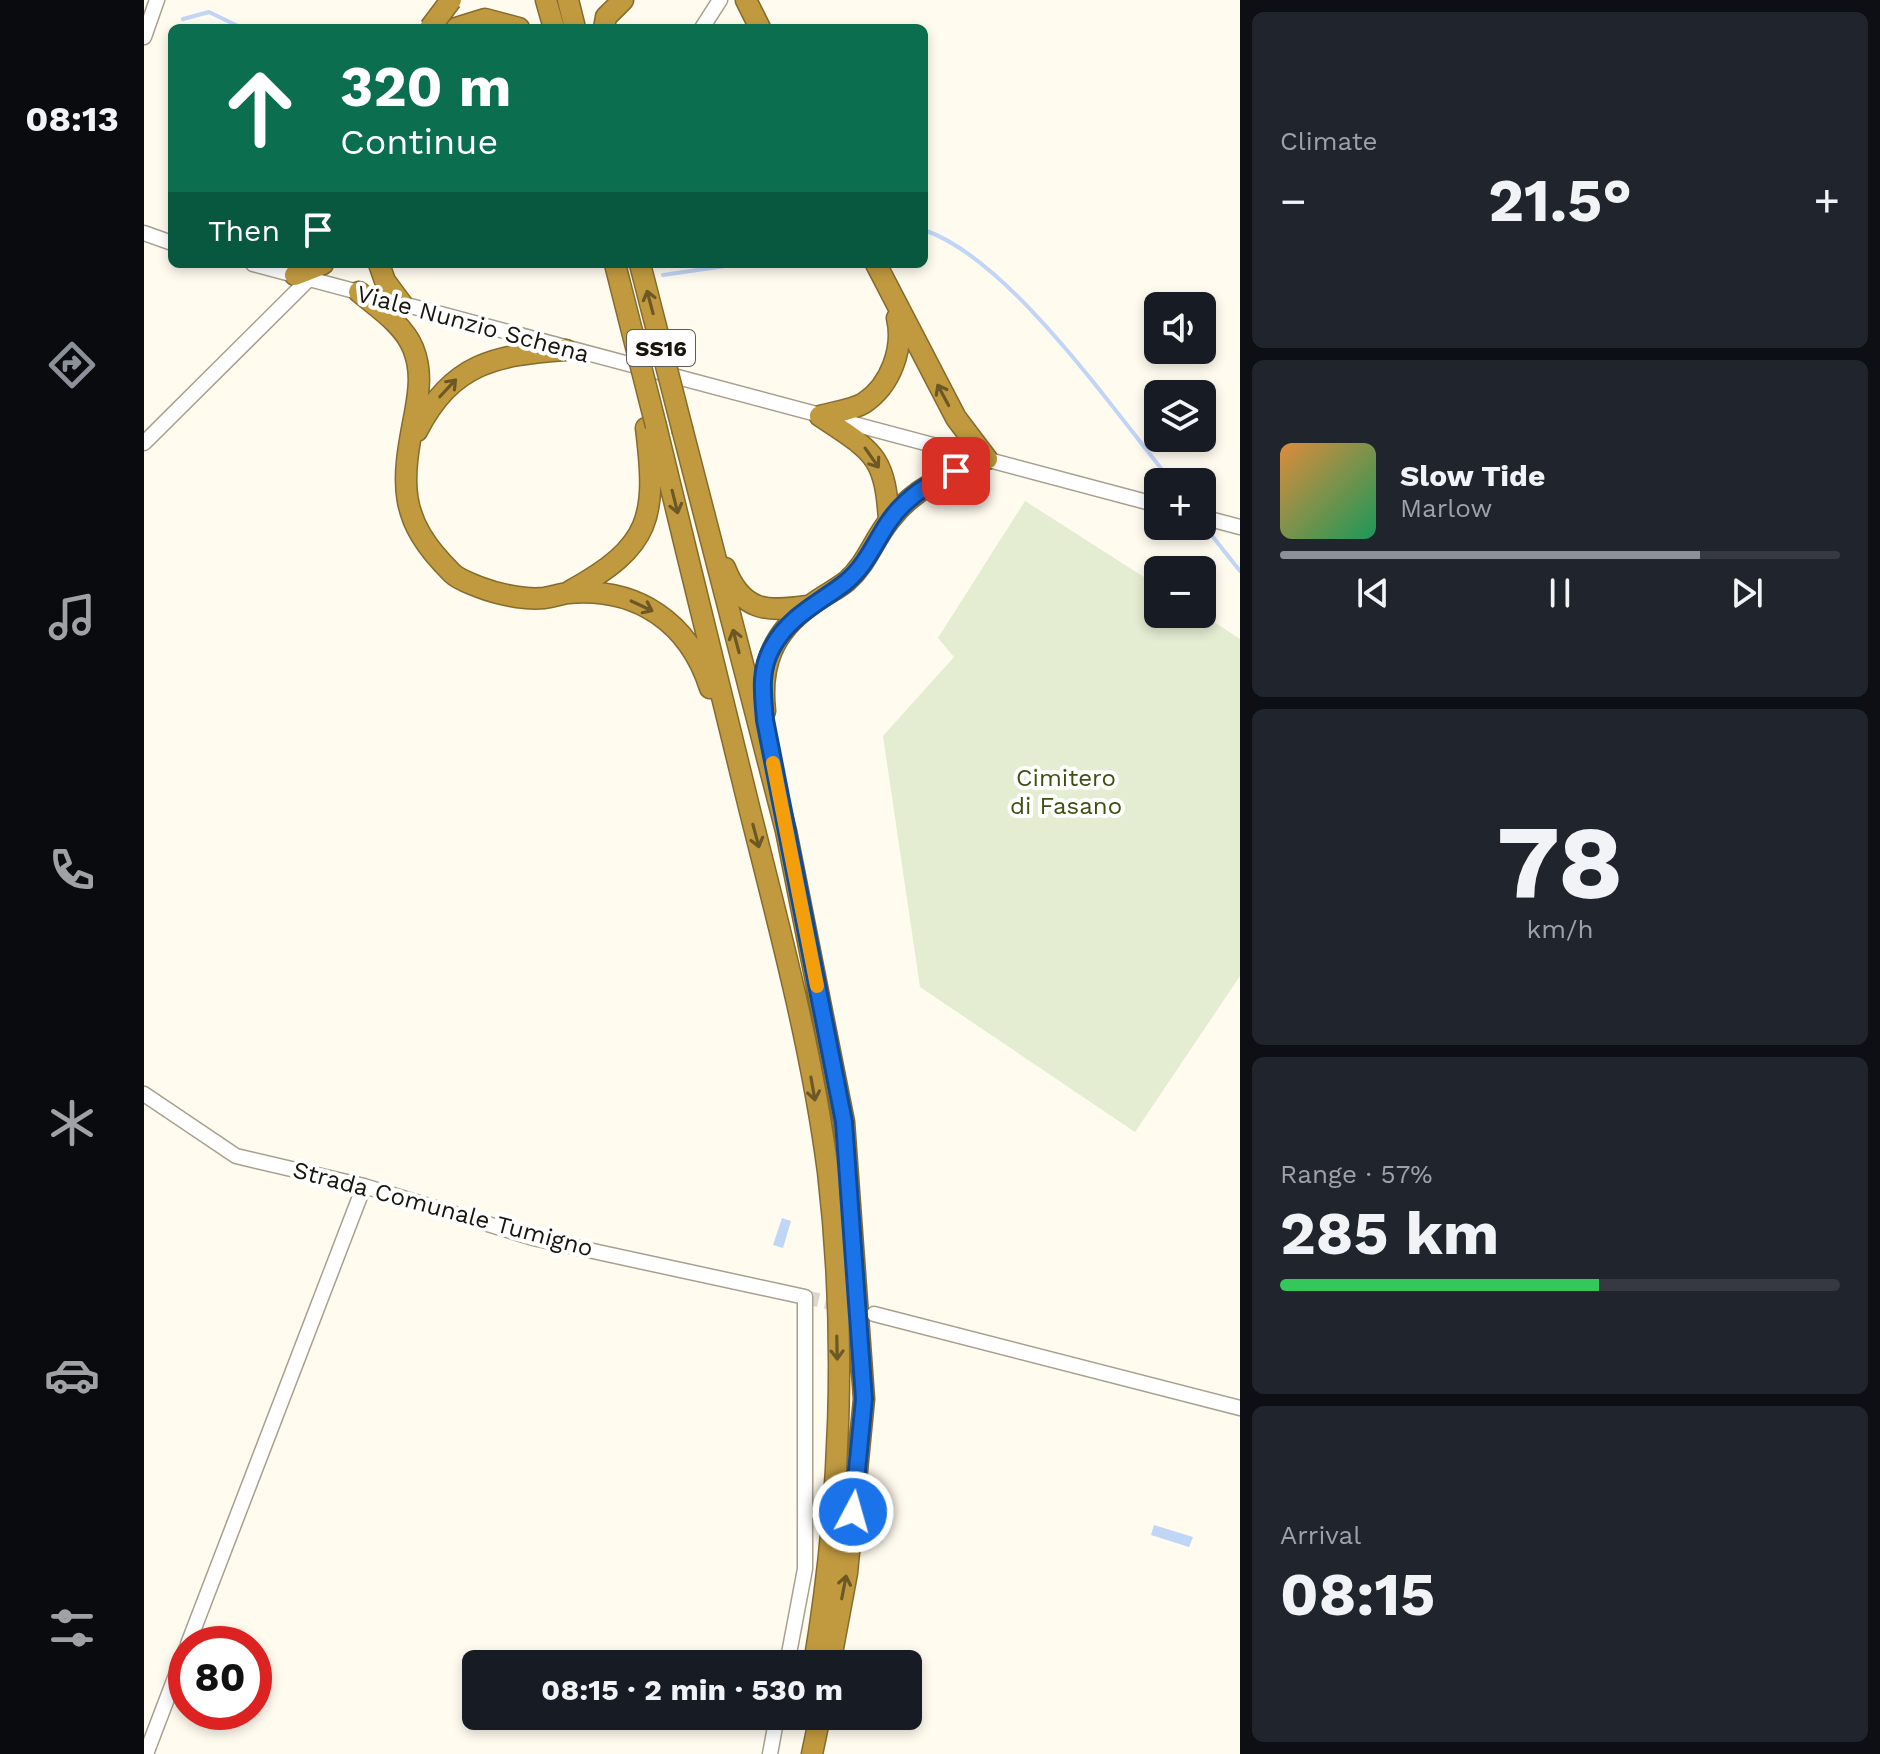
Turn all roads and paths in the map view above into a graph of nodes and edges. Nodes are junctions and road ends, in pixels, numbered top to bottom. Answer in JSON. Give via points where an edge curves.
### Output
{"nodes":[{"id":1,"x":157,"y":0,"type":"edge"},
{"id":2,"x":441,"y":0,"type":"edge"},
{"id":3,"x":451,"y":0,"type":"edge"},
{"id":4,"x":546,"y":0,"type":"edge"},
{"id":5,"x":568,"y":0,"type":"edge"},
{"id":6,"x":623,"y":0,"type":"edge"},
{"id":7,"x":720,"y":0,"type":"edge"},
{"id":8,"x":746,"y":0,"type":"edge"},
{"id":9,"x":433,"y":24,"type":"edge"},
{"id":10,"x":443,"y":24,"type":"edge"},
{"id":11,"x":469,"y":24,"type":"edge"},
{"id":12,"x":504,"y":24,"type":"edge"},
{"id":13,"x":553,"y":24,"type":"edge"},
{"id":14,"x":574,"y":24,"type":"edge"},
{"id":15,"x":605,"y":24,"type":"edge"},
{"id":16,"x":705,"y":24,"type":"edge"},
{"id":17,"x":758,"y":24,"type":"edge"},
{"id":18,"x":144,"y":37,"type":"edge"},
{"id":19,"x":148,"y":238,"type":"edge"},
{"id":20,"x":168,"y":242,"type":"edge"},
{"id":21,"x":278,"y":268,"type":"edge"},
{"id":22,"x":380,"y":268,"type":"edge"},
{"id":23,"x":616,"y":268,"type":"edge"},
{"id":24,"x":641,"y":268,"type":"edge"},
{"id":25,"x":878,"y":268,"type":"edge"},
{"id":26,"x":309,"y":273,"type":"edge"},
{"id":27,"x":359,"y":292,"type":"junction"},
{"id":28,"x":892,"y":298,"type":"junction"},
{"id":29,"x":402,"y":304,"type":"junction"},
{"id":30,"x":566,"y":350,"type":"junction"},
{"id":31,"x":820,"y":416,"type":"junction"},
{"id":32,"x":651,"y":424,"type":"junction"},
{"id":33,"x":144,"y":443,"type":"edge"},
{"id":34,"x":407,"y":453,"type":"junction"},
{"id":35,"x":987,"y":459,"type":"junction"},
{"id":36,"x":699,"y":500,"type":"junction"},
{"id":37,"x":1144,"y":501,"type":"edge"},
{"id":38,"x":889,"y":521,"type":"junction"},
{"id":39,"x":1216,"y":521,"type":"edge"},
{"id":40,"x":1240,"y":527,"type":"edge"},
{"id":41,"x":566,"y":593,"type":"junction"},
{"id":42,"x":808,"y":606,"type":"junction"},
{"id":43,"x":749,"y":806,"type":"junction"},
{"id":44,"x":786,"y":831,"type":"junction"},
{"id":45,"x":144,"y":1094,"type":"edge"},
{"id":46,"x":364,"y":1186,"type":"junction"},
{"id":47,"x":874,"y":1314,"type":"dead end"},
{"id":48,"x":1240,"y":1408,"type":"edge"},
{"id":49,"x":195,"y":1626,"type":"edge"},
{"id":50,"x":790,"y":1650,"type":"edge"},
{"id":51,"x":816,"y":1650,"type":"edge"},
{"id":52,"x":833,"y":1650,"type":"edge"},
{"id":53,"x":168,"y":1697,"type":"edge"},
{"id":54,"x":774,"y":1730,"type":"edge"},
{"id":55,"x":803,"y":1730,"type":"edge"},
{"id":56,"x":817,"y":1730,"type":"edge"},
{"id":57,"x":146,"y":1754,"type":"edge"},
{"id":58,"x":770,"y":1754,"type":"edge"},
{"id":59,"x":799,"y":1754,"type":"edge"},
{"id":60,"x":812,"y":1754,"type":"edge"}],
"edges":[{"from":1,"to":18,"type":"street"},
{"from":2,"to":10,"type":"street"},
{"from":3,"to":9,"type":"highway","bridge":true},
{"from":4,"to":13,"type":"highway"},
{"from":5,"to":14,"type":"highway"},
{"from":6,"to":15,"type":"highway"},
{"from":7,"to":16,"type":"street"},
{"from":8,"to":17,"type":"highway"},
{"from":11,"to":12,"type":"highway","via":[[485,19]]},
{"from":19,"to":20,"type":"street"},
{"from":21,"to":26,"type":"street","name":"Viale Nunzio Schena"},
{"from":22,"to":29,"type":"highway"},
{"from":23,"to":32,"type":"highway","number":"SS16","bridge":true},
{"from":36,"to":24,"type":"highway","number":"SS16","one_way":true,"bridge":true},
{"from":25,"to":28,"type":"highway"},
{"from":26,"to":27,"type":"street","name":"Viale Nunzio Schena"},
{"from":26,"to":33,"type":"street"},
{"from":27,"to":29,"type":"street","name":"Viale Nunzio Schena"},
{"from":27,"to":34,"type":"highway","via":[[394,320],[413,347],[421,380]]},
{"from":28,"to":31,"type":"highway","via":[[902,339],[886,380],[863,403]]},
{"from":35,"to":28,"type":"highway","one_way":true,"via":[[956,418]]},
{"from":29,"to":30,"type":"street","name":"Viale Nunzio Schena"},
{"from":30,"to":31,"type":"street","name":"Viale Nunzio Schena"},
{"from":34,"to":30,"type":"highway","one_way":true,"via":[[429,409],[458,377],[489,360]]},
{"from":31,"to":35,"type":"street","name":"Viale Nunzio Schena"},
{"from":31,"to":38,"type":"highway","one_way":true,"via":[[868,449],[886,479]]},
{"from":32,"to":41,"type":"highway","via":[[653,489],[643,529],[612,567]]},
{"from":32,"to":43,"type":"highway","number":"SS16","one_way":true},
{"from":34,"to":41,"type":"highway","via":[[403,487],[412,518],[432,553],[456,577],[492,592],[542,599]]},
{"from":35,"to":37,"type":"street","name":"Viale Nunzio Schena"},
{"from":35,"to":38,"type":"highway","via":[[929,482]]},
{"from":36,"to":42,"type":"highway","via":[[730,581],[751,605],[774,611]]},
{"from":44,"to":36,"type":"highway","number":"SS16","one_way":true},
{"from":38,"to":42,"type":"highway","via":[[871,555],[846,582]]},
{"from":39,"to":40,"type":"street"},
{"from":41,"to":43,"type":"highway","one_way":true,"via":[[605,593],[645,605],[683,633],[707,678]]},
{"from":42,"to":44,"type":"highway","via":[[771,649],[761,679]]},
{"from":43,"to":51,"type":"highway","number":"SS16","one_way":true,"via":[[802,1025],[834,1244],[835,1470]]},
{"from":52,"to":44,"type":"highway","number":"SS16","one_way":true,"via":[[860,1450],[860,1323],[844,1122]]},
{"from":45,"to":46,"type":"street","name":"Strada Comunale Tumigno","via":[[236,1156]]},
{"from":46,"to":49,"type":"street"},
{"from":46,"to":50,"type":"street","name":"Strada Comunale Tumigno","via":[[533,1238],[805,1297],[805,1569]]},
{"from":47,"to":48,"type":"street"},
{"from":53,"to":57,"type":"street"},
{"from":54,"to":58,"type":"street"},
{"from":55,"to":59,"type":"highway"},
{"from":56,"to":60,"type":"highway"}]}
